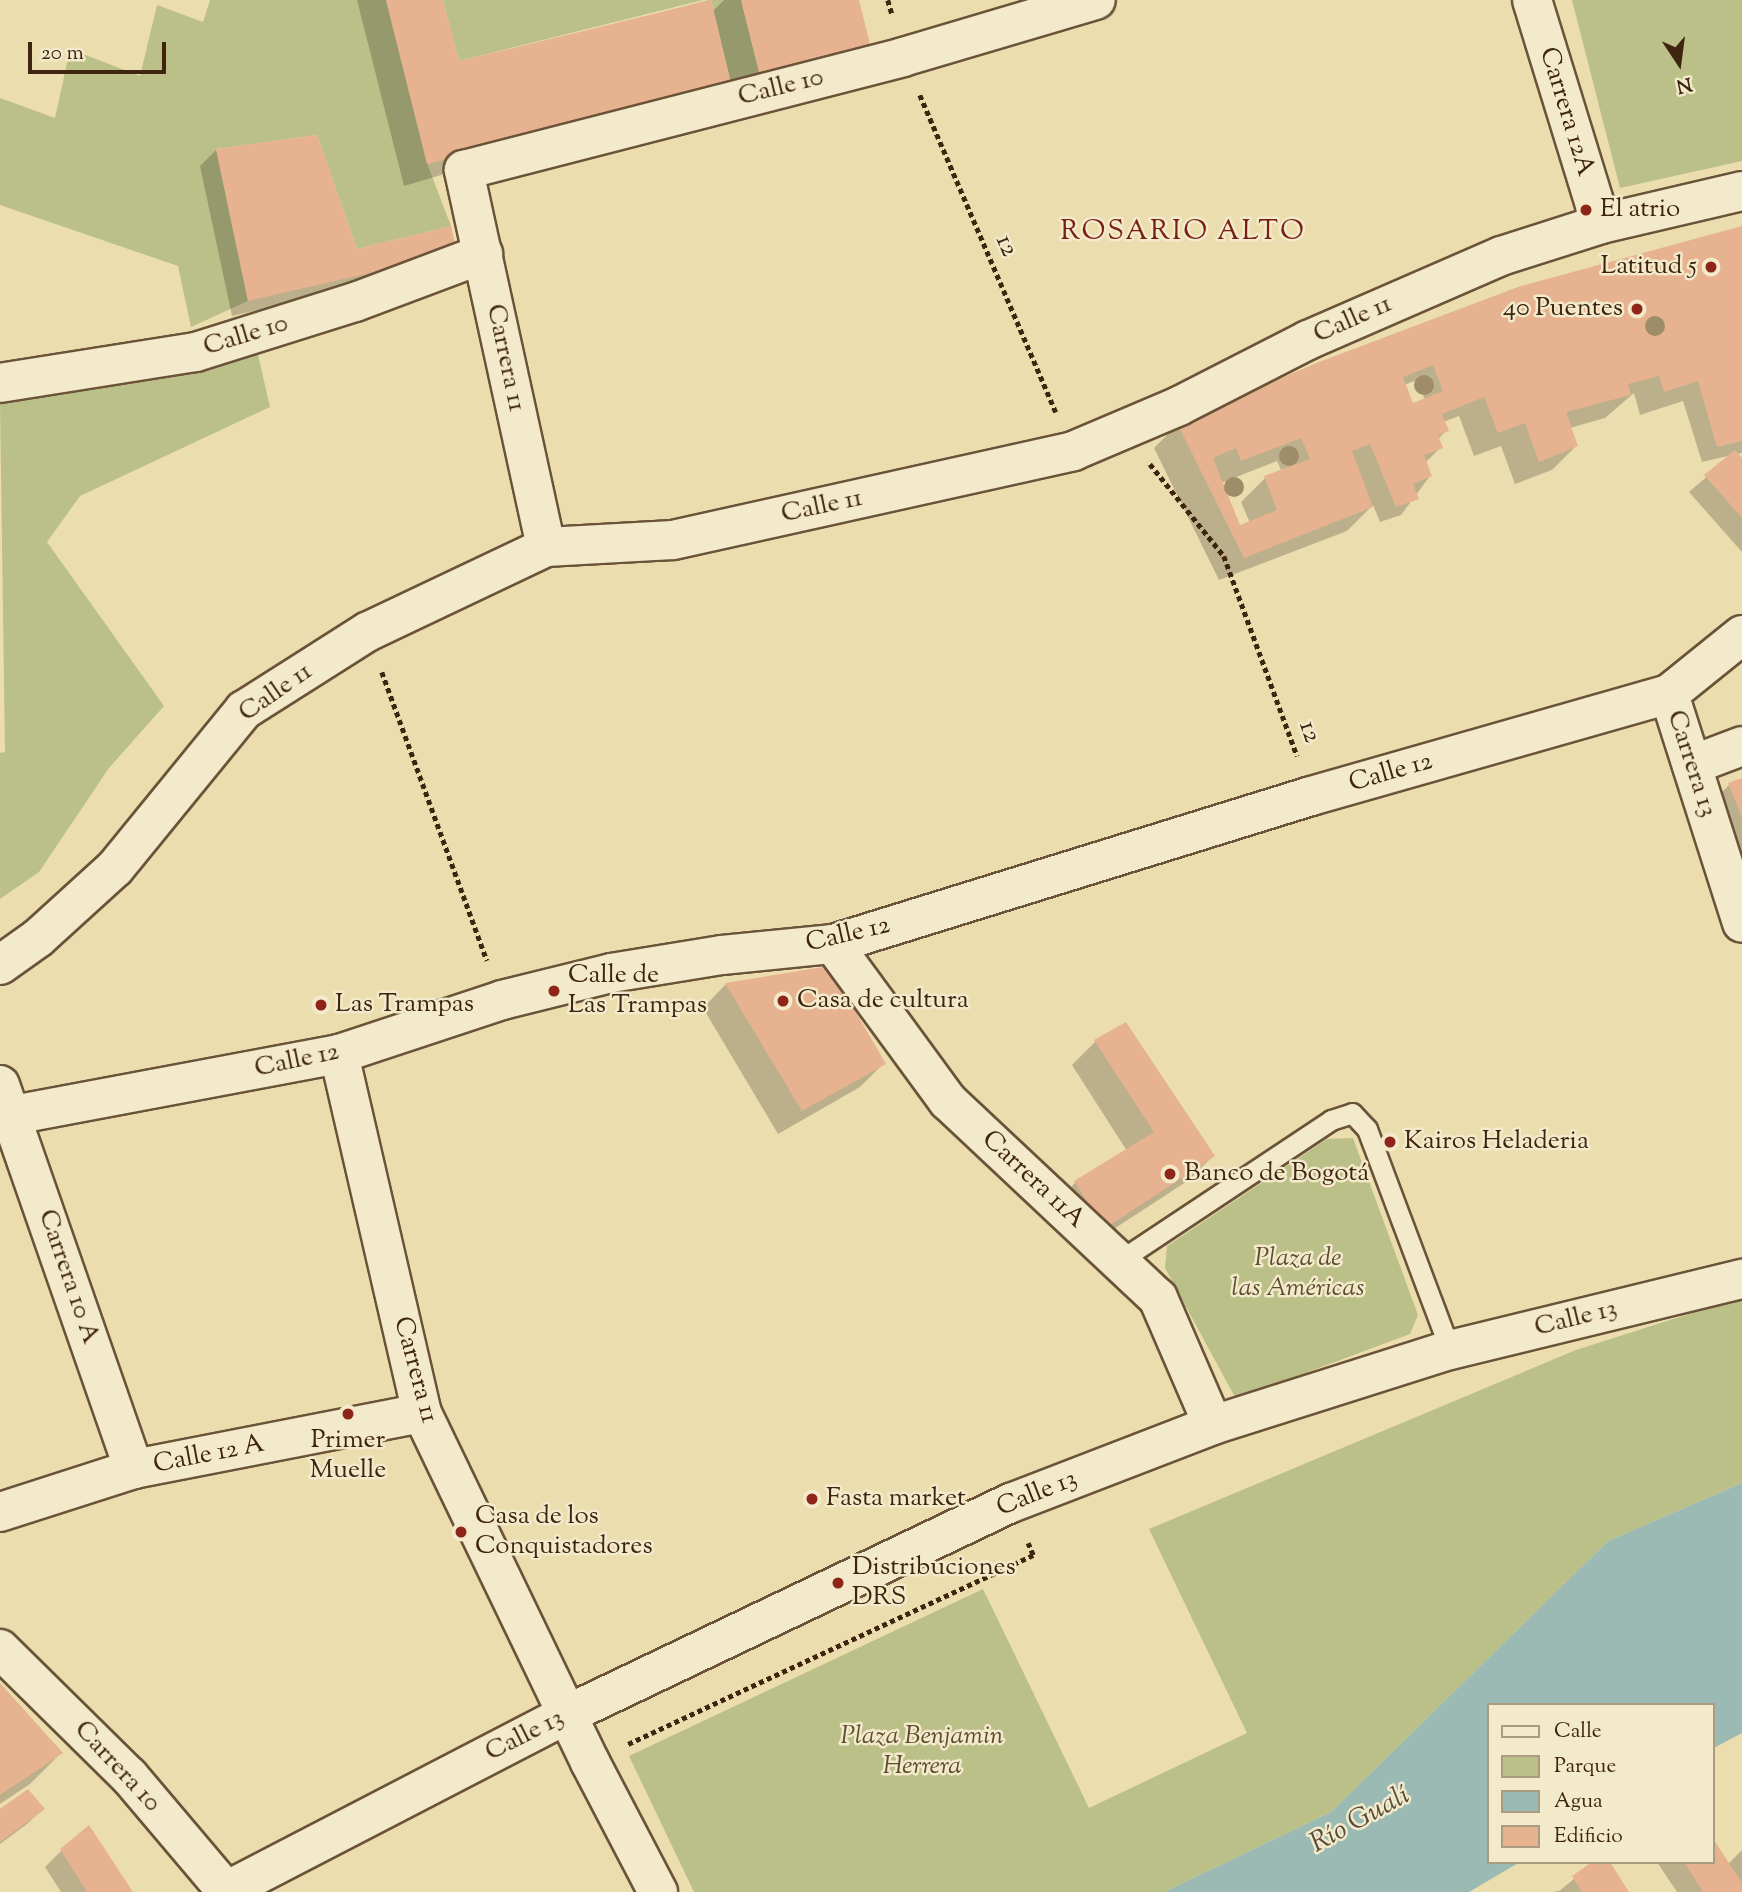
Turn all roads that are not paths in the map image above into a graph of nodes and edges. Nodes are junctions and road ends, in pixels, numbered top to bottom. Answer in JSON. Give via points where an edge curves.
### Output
{"nodes":[{"id":1,"x":1096,"y":0,"type":"edge"},
{"id":2,"x":1532,"y":0,"type":"edge"},
{"id":3,"x":464,"y":170,"type":"joint"},
{"id":4,"x":1742,"y":191,"type":"edge"},
{"id":5,"x":1601,"y":224,"type":"junction"},
{"id":6,"x":483,"y":254,"type":"junction"},
{"id":7,"x":0,"y":383,"type":"edge"},
{"id":8,"x":546,"y":547,"type":"junction"},
{"id":9,"x":1742,"y":635,"type":"edge"},
{"id":10,"x":1669,"y":694,"type":"junction"},
{"id":11,"x":1742,"y":746,"type":"edge"},
{"id":12,"x":1692,"y":765,"type":"junction"},
{"id":13,"x":1742,"y":923,"type":"edge"},
{"id":14,"x":833,"y":943,"type":"junction"},
{"id":15,"x":0,"y":965,"type":"edge"},
{"id":16,"x":339,"y":1054,"type":"junction"},
{"id":17,"x":6,"y":1100,"type":"edge"},
{"id":18,"x":1119,"y":1261,"type":"junction"},
{"id":19,"x":1742,"y":1279,"type":"edge"},
{"id":20,"x":1450,"y":1350,"type":"junction"},
{"id":21,"x":422,"y":1413,"type":"junction"},
{"id":22,"x":1213,"y":1425,"type":"junction"},
{"id":23,"x":134,"y":1469,"type":"junction"},
{"id":24,"x":0,"y":1512,"type":"edge"},
{"id":25,"x":0,"y":1649,"type":"edge"},
{"id":26,"x":568,"y":1714,"type":"junction"},
{"id":27,"x":226,"y":1891,"type":"edge"},
{"id":28,"x":658,"y":1892,"type":"edge"}],
"edges":[{"from":1,"to":3,"type":"street","name":"Calle 10","via":[[903,57]]},
{"from":2,"to":5,"type":"street","name":"Carrera 12A"},
{"from":3,"to":6,"type":"street","name":"Carrera 11"},
{"from":4,"to":5,"type":"street","name":"Calle 11"},
{"from":5,"to":8,"type":"street","name":"Calle 11","via":[[1445,279],[1073,451],[673,540]]},
{"from":6,"to":7,"type":"street","name":"Calle 10","via":[[355,302],[196,352]]},
{"from":6,"to":8,"type":"street","name":"Carrera 11"},
{"from":8,"to":15,"type":"street","name":"Calle 11","via":[[367,632],[244,710],[115,868],[38,938]]},
{"from":9,"to":10,"type":"street","name":"Carrera 13"},
{"from":10,"to":12,"type":"street","name":"Carrera 13"},
{"from":10,"to":14,"type":"street","name":"Calle 12","via":[[1311,796]]},
{"from":11,"to":12,"type":"street"},
{"from":12,"to":13,"type":"street","name":"Carrera 13"},
{"from":14,"to":16,"type":"street","name":"Calle 12","via":[[611,974],[502,1000]]},
{"from":14,"to":18,"type":"street","name":"Carrera 11A","via":[[948,1101]]},
{"from":16,"to":17,"type":"street","name":"Calle 12"},
{"from":16,"to":21,"type":"street","name":"Carrera 11"},
{"from":17,"to":23,"type":"street","name":"Carrera 10 A"},
{"from":18,"to":20,"type":"lane","via":[[1331,1120],[1352,1113],[1367,1129]]},
{"from":18,"to":22,"type":"street","name":"Carrera 11A","via":[[1158,1298]]},
{"from":19,"to":20,"type":"street","name":"Calle 13"},
{"from":20,"to":22,"type":"street","name":"Calle 13"},
{"from":21,"to":23,"type":"street","name":"Calle 12 A"},
{"from":21,"to":26,"type":"street","name":"Carrera 11"},
{"from":22,"to":26,"type":"street","name":"Calle 13","via":[[1011,1503]]},
{"from":23,"to":24,"type":"street","name":"Calle 12 A"},
{"from":25,"to":27,"type":"street","name":"Carrera 10","via":[[129,1776]]},
{"from":26,"to":27,"type":"street","name":"Calle 13"},
{"from":26,"to":28,"type":"street","name":"Carrera 11"}]}
